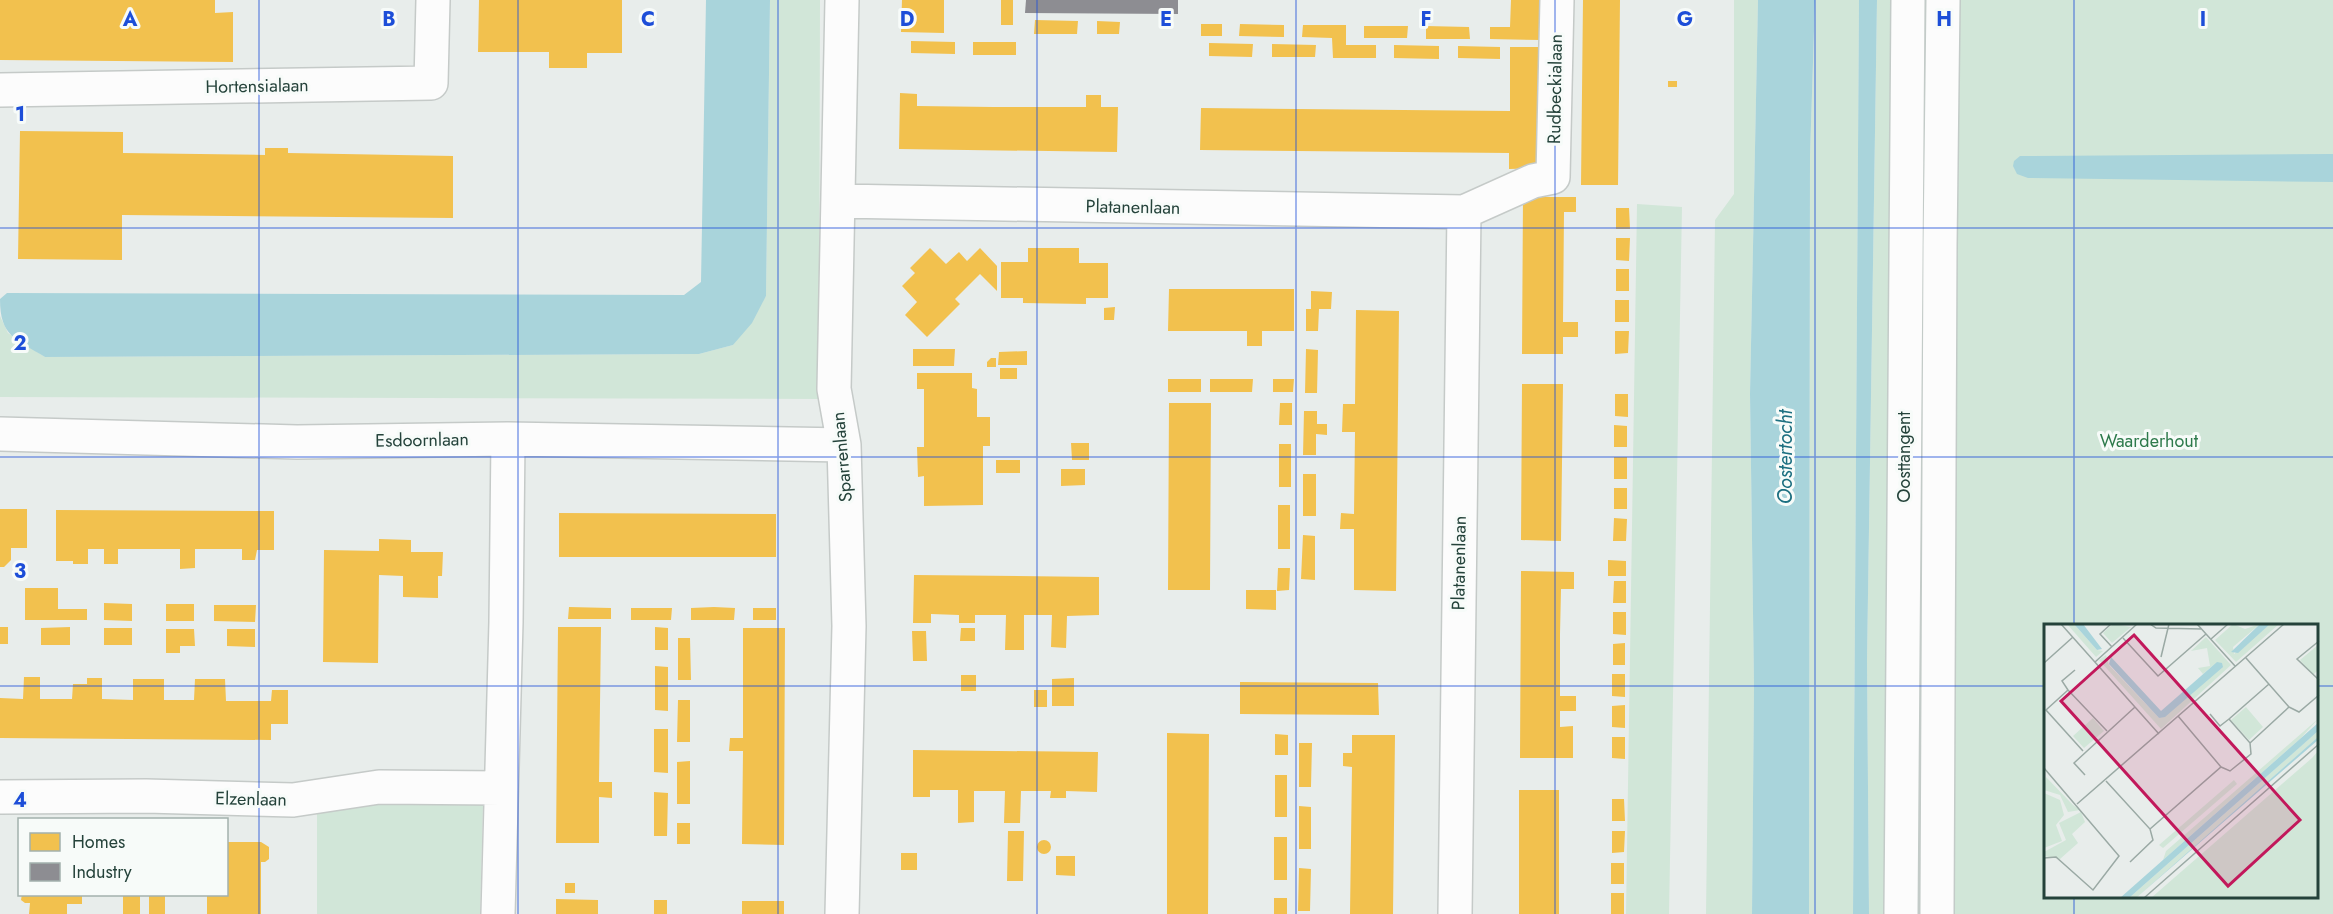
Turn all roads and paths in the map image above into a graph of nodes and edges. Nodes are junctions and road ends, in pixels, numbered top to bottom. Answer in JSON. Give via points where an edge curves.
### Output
{"nodes":[{"id":1,"x":432,"y":0,"type":"edge"},
{"id":2,"x":843,"y":0,"type":"edge"},
{"id":3,"x":1557,"y":0,"type":"edge"},
{"id":4,"x":1908,"y":0,"type":"edge"},
{"id":5,"x":1943,"y":0,"type":"edge"},
{"id":6,"x":0,"y":90,"type":"edge"},
{"id":7,"x":1553,"y":177,"type":"joint"},
{"id":8,"x":839,"y":201,"type":"junction"},
{"id":9,"x":1464,"y":212,"type":"junction"},
{"id":10,"x":0,"y":434,"type":"edge"},
{"id":11,"x":508,"y":439,"type":"junction"},
{"id":12,"x":844,"y":445,"type":"junction"},
{"id":13,"x":501,"y":788,"type":"junction"},
{"id":14,"x":0,"y":797,"type":"edge"},
{"id":15,"x":498,"y":914,"type":"edge"},
{"id":16,"x":842,"y":914,"type":"edge"},
{"id":17,"x":1455,"y":914,"type":"edge"},
{"id":18,"x":1901,"y":914,"type":"edge"},
{"id":19,"x":1936,"y":914,"type":"edge"}],
"edges":[{"from":1,"to":6,"type":"street","name":"Hortensialaan","via":[[431,83]]},
{"from":2,"to":8,"type":"street","name":"Sparrenlaan"},
{"from":3,"to":7,"type":"street","name":"Rudbeckialaan"},
{"from":4,"to":18,"type":"street","name":"Oosttangent"},
{"from":5,"to":19,"type":"street","name":"Oosttangent"},
{"from":7,"to":9,"type":"street","name":"Platanenlaan","via":[[1533,181]]},
{"from":8,"to":9,"type":"street","name":"Platanenlaan"},
{"from":8,"to":12,"type":"street","name":"Sparrenlaan","via":[[834,389]]},
{"from":9,"to":17,"type":"street","name":"Platanenlaan"},
{"from":10,"to":11,"type":"street","name":"Esdoornlaan","via":[[297,442]]},
{"from":11,"to":12,"type":"street","name":"Esdoornlaan"},
{"from":11,"to":13,"type":"street"},
{"from":12,"to":16,"type":"street","name":"Sparrenlaan","via":[[849,626]]},
{"from":13,"to":14,"type":"street","name":"Elzenlaan","via":[[379,787],[292,800]]},
{"from":13,"to":15,"type":"street"}]}
